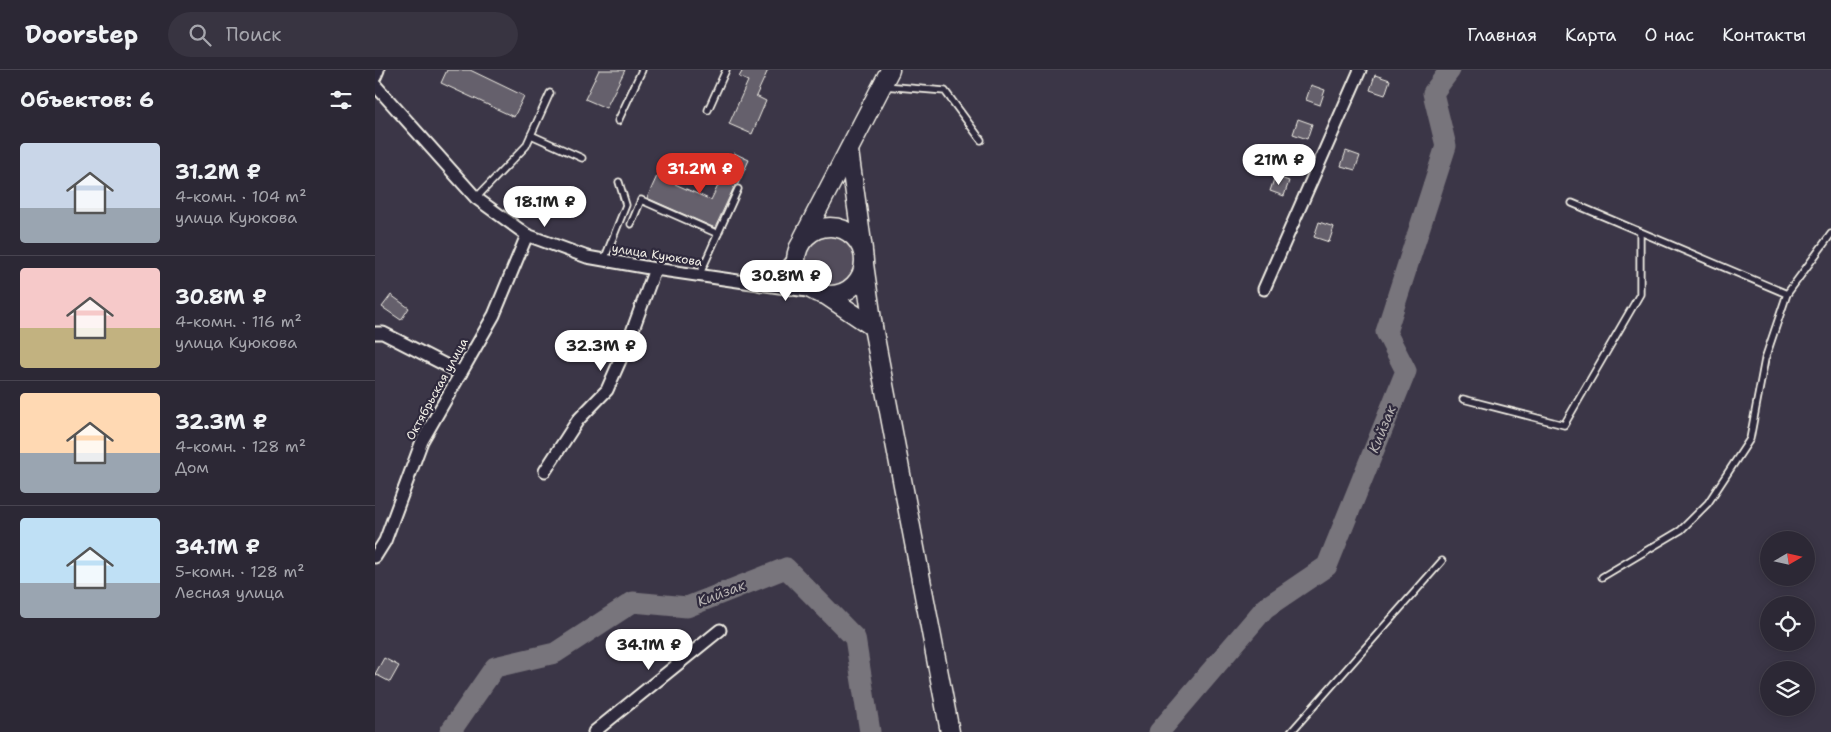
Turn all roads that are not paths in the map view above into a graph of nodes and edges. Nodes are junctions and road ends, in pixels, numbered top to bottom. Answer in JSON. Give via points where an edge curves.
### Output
{"nodes":[{"id":1,"x":379,"y":70,"type":"edge"},
{"id":2,"x":642,"y":70,"type":"edge"},
{"id":3,"x":726,"y":70,"type":"edge"},
{"id":4,"x":1360,"y":70,"type":"edge"},
{"id":5,"x":375,"y":76,"type":"edge"},
{"id":6,"x":886,"y":78,"type":"edge"},
{"id":7,"x":375,"y":85,"type":"edge"},
{"id":8,"x":550,"y":92,"type":"dead end"},
{"id":9,"x":709,"y":110,"type":"dead end"},
{"id":10,"x":619,"y":121,"type":"dead end"},
{"id":11,"x":531,"y":135,"type":"junction"},
{"id":12,"x":981,"y":140,"type":"dead end"},
{"id":13,"x":849,"y":151,"type":"junction"},
{"id":14,"x":582,"y":158,"type":"dead end"},
{"id":15,"x":619,"y":182,"type":"dead end"},
{"id":16,"x":739,"y":189,"type":"dead end"},
{"id":17,"x":476,"y":198,"type":"junction"},
{"id":18,"x":1572,"y":203,"type":"dead end"},
{"id":19,"x":631,"y":224,"type":"dead end"},
{"id":20,"x":1640,"y":232,"type":"junction"},
{"id":21,"x":718,"y":234,"type":"junction"},
{"id":22,"x":1831,"y":234,"type":"edge"},
{"id":23,"x":527,"y":235,"type":"junction"},
{"id":24,"x":797,"y":252,"type":"junction"},
{"id":25,"x":864,"y":258,"type":"junction"},
{"id":26,"x":604,"y":260,"type":"junction"},
{"id":27,"x":655,"y":269,"type":"junction"},
{"id":28,"x":699,"y":276,"type":"junction"},
{"id":29,"x":761,"y":285,"type":"junction"},
{"id":30,"x":1264,"y":289,"type":"dead end"},
{"id":31,"x":820,"y":294,"type":"junction"},
{"id":32,"x":1787,"y":294,"type":"junction"},
{"id":33,"x":873,"y":327,"type":"junction"},
{"id":34,"x":375,"y":333,"type":"edge"},
{"id":35,"x":461,"y":373,"type":"junction"},
{"id":36,"x":1463,"y":399,"type":"dead end"},
{"id":37,"x":545,"y":471,"type":"dead end"},
{"id":38,"x":375,"y":557,"type":"edge"},
{"id":39,"x":1442,"y":561,"type":"dead end"},
{"id":40,"x":1602,"y":577,"type":"dead end"},
{"id":41,"x":720,"y":630,"type":"dead end"},
{"id":42,"x":594,"y":732,"type":"edge"},
{"id":43,"x":950,"y":732,"type":"edge"},
{"id":44,"x":1291,"y":732,"type":"edge"}],
"edges":[{"from":1,"to":5,"type":"street"},
{"from":2,"to":10,"type":"lane"},
{"from":3,"to":9,"type":"lane"},
{"from":4,"to":30,"type":"street"},
{"from":6,"to":12,"type":"lane","via":[[945,91]]},
{"from":6,"to":13,"type":"main road"},
{"from":7,"to":17,"type":"street","name":"улица Куюкова"},
{"from":8,"to":11,"type":"lane"},
{"from":11,"to":14,"type":"lane"},
{"from":11,"to":17,"type":"lane","via":[[526,146]]},
{"from":13,"to":24,"type":"main road"},
{"from":13,"to":25,"type":"main road"},
{"from":15,"to":26,"type":"lane","via":[[626,205]]},
{"from":16,"to":21,"type":"lane"},
{"from":17,"to":23,"type":"street","name":"улица Куюкова"},
{"from":18,"to":20,"type":"lane"},
{"from":19,"to":21,"type":"lane","via":[[641,200]]},
{"from":20,"to":32,"type":"lane"},
{"from":20,"to":36,"type":"lane","via":[[1640,294],[1564,425]]},
{"from":21,"to":28,"type":"lane"},
{"from":22,"to":32,"type":"lane"},
{"from":23,"to":26,"type":"street","name":"улица Куюкова"},
{"from":23,"to":35,"type":"street","name":"Октябрьская улица","via":[[494,315]]},
{"from":24,"to":25,"type":"main road","via":[[807,235],[819,228],[833,227],[846,230],[856,239]]},
{"from":24,"to":29,"type":"street","via":[[779,276]]},
{"from":24,"to":31,"type":"main road","via":[[797,272],[803,284]]},
{"from":25,"to":31,"type":"main road","via":[[861,277],[852,288],[840,294]]},
{"from":25,"to":33,"type":"main road"},
{"from":26,"to":27,"type":"street","name":"улица Куюкова"},
{"from":27,"to":28,"type":"street","name":"улица Куюкова"},
{"from":27,"to":37,"type":"street","via":[[607,390],[578,420]]},
{"from":28,"to":29,"type":"street","name":"улица Куюкова"},
{"from":29,"to":31,"type":"street","name":"улица Куюкова"},
{"from":31,"to":33,"type":"main road"},
{"from":32,"to":40,"type":"lane","via":[[1765,358],[1750,439],[1708,503],[1681,530]]},
{"from":33,"to":43,"type":"main road"},
{"from":34,"to":35,"type":"street","via":[[383,333]]},
{"from":35,"to":38,"type":"street","name":"Октябрьская улица","via":[[422,441],[385,541]]},
{"from":39,"to":44,"type":"lane"},
{"from":41,"to":42,"type":"street"}]}
